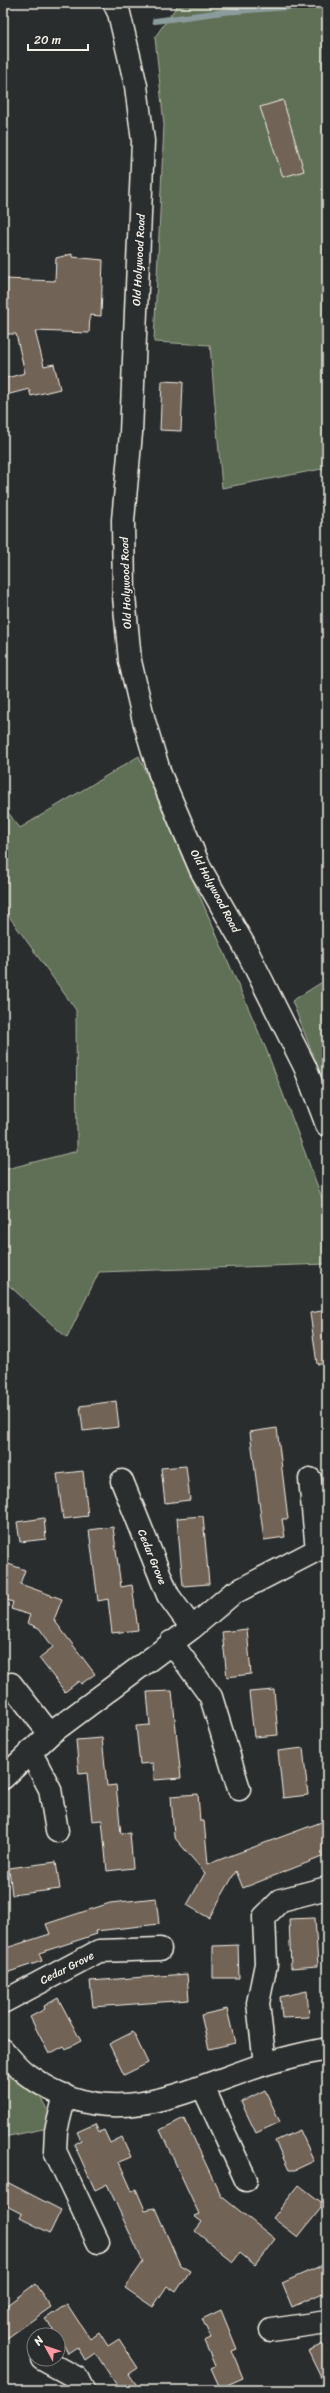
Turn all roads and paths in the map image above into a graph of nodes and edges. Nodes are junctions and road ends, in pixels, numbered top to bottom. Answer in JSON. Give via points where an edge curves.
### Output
{"nodes":[{"id":1,"x":114,"y":3,"type":"edge"},
{"id":2,"x":327,"y":1126,"type":"edge"},
{"id":3,"x":310,"y":1479,"type":"dead end"},
{"id":4,"x":122,"y":1481,"type":"dead end"},
{"id":5,"x":322,"y":1549,"type":"edge"},
{"id":6,"x":192,"y":1628,"type":"junction"},
{"id":7,"x":172,"y":1642,"type":"junction"},
{"id":8,"x":11,"y":1684,"type":"dead end"},
{"id":9,"x":50,"y":1734,"type":"junction"},
{"id":10,"x":30,"y":1751,"type":"junction"},
{"id":11,"x":3,"y":1778,"type":"edge"},
{"id":12,"x":239,"y":1789,"type":"dead end"},
{"id":13,"x":57,"y":1831,"type":"dead end"},
{"id":14,"x":327,"y":1888,"type":"edge"},
{"id":15,"x":160,"y":1949,"type":"dead end"},
{"id":16,"x":3,"y":2002,"type":"edge"},
{"id":17,"x":327,"y":2049,"type":"edge"},
{"id":18,"x":3,"y":2050,"type":"edge"},
{"id":19,"x":265,"y":2064,"type":"junction"},
{"id":20,"x":203,"y":2087,"type":"junction"},
{"id":21,"x":65,"y":2095,"type":"junction"},
{"id":22,"x":246,"y":2180,"type":"dead end"},
{"id":23,"x":98,"y":2242,"type":"dead end"},
{"id":24,"x":327,"y":2322,"type":"edge"},
{"id":25,"x":271,"y":2330,"type":"dead end"},
{"id":26,"x":57,"y":2367,"type":"edge"},
{"id":27,"x":83,"y":2390,"type":"edge"}],
"edges":[{"from":1,"to":2,"type":"street","name":"Old Holywood Road","via":[[119,13],[136,86],[143,141],[131,433],[123,520],[124,596],[130,661],[144,721],[163,781],[201,870],[244,945],[305,1067]]},
{"from":3,"to":5,"type":"street"},
{"from":4,"to":6,"type":"street","name":"Cedar Grove","via":[[168,1595]]},
{"from":5,"to":6,"type":"street","via":[[232,1594]]},
{"from":6,"to":7,"type":"street"},
{"from":7,"to":9,"type":"street"},
{"from":7,"to":12,"type":"street","via":[[210,1697]]},
{"from":8,"to":9,"type":"street"},
{"from":9,"to":10,"type":"street"},
{"from":10,"to":11,"type":"street"},
{"from":10,"to":13,"type":"street","via":[[50,1789]]},
{"from":14,"to":19,"type":"street","via":[[281,1900],[264,1917],[266,1964],[258,2003]]},
{"from":15,"to":16,"type":"street","name":"Cedar Grove","via":[[99,1951]]},
{"from":17,"to":19,"type":"street"},
{"from":18,"to":21,"type":"street","via":[[28,2076]]},
{"from":19,"to":20,"type":"street"},
{"from":20,"to":21,"type":"street","via":[[156,2102],[123,2106],[90,2104]]},
{"from":20,"to":22,"type":"street"},
{"from":21,"to":23,"type":"street","via":[[56,2131],[55,2151]]},
{"from":24,"to":25,"type":"street"},
{"from":26,"to":27,"type":"street","via":[[77,2378]]}]}
